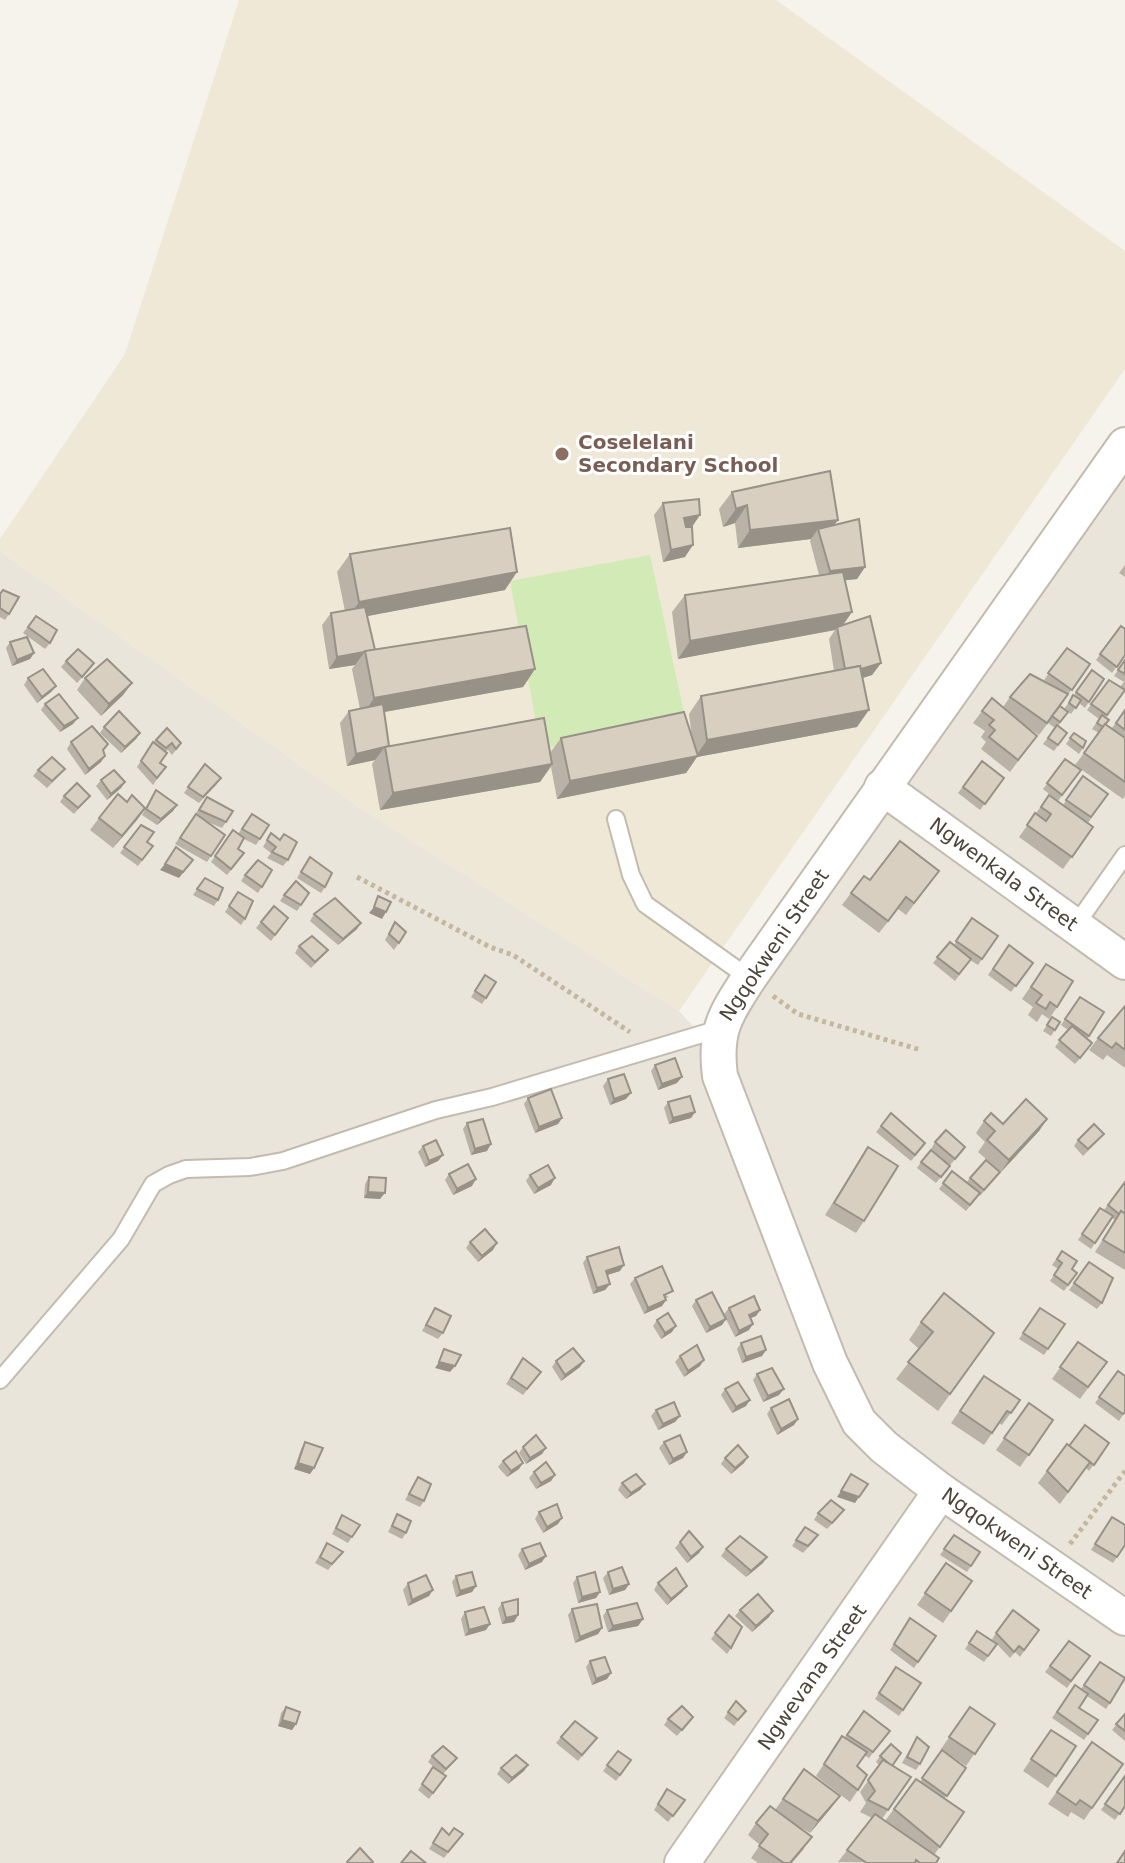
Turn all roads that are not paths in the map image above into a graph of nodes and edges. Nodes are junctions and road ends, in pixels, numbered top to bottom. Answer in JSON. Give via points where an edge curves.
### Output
{"nodes":[{"id":1,"x":1125,"y":445,"type":"edge"},
{"id":2,"x":882,"y":787,"type":"junction"},
{"id":3,"x":616,"y":819,"type":"dead end"},
{"id":4,"x":1125,"y":855,"type":"edge"},
{"id":5,"x":1075,"y":926,"type":"junction"},
{"id":6,"x":1125,"y":962,"type":"edge"},
{"id":7,"x":749,"y":978,"type":"junction"},
{"id":8,"x":719,"y":1029,"type":"junction"},
{"id":9,"x":0,"y":1380,"type":"edge"},
{"id":10,"x":941,"y":1491,"type":"junction"},
{"id":11,"x":1125,"y":1618,"type":"edge"},
{"id":12,"x":682,"y":1863,"type":"edge"}],
"edges":[{"from":1,"to":2,"type":"street","name":"Ngqokweni Street"},
{"from":2,"to":5,"type":"street","name":"Ngwenkala Street"},
{"from":2,"to":7,"type":"street","name":"Ngqokweni Street"},
{"from":3,"to":7,"type":"lane","via":[[645,904]]},
{"from":4,"to":5,"type":"lane"},
{"from":5,"to":6,"type":"street","name":"Ngwenkala Street"},
{"from":7,"to":8,"type":"street","name":"Ngqokweni Street"},
{"from":8,"to":9,"type":"lane","via":[[436,1110],[283,1161],[169,1175],[153,1184],[121,1239]]},
{"from":8,"to":10,"type":"street","name":"Ngqokweni Street","via":[[720,1076],[843,1393],[859,1422]]},
{"from":10,"to":11,"type":"street","name":"Ngqokweni Street"},
{"from":10,"to":12,"type":"street","name":"Ngwevana Street"}]}
